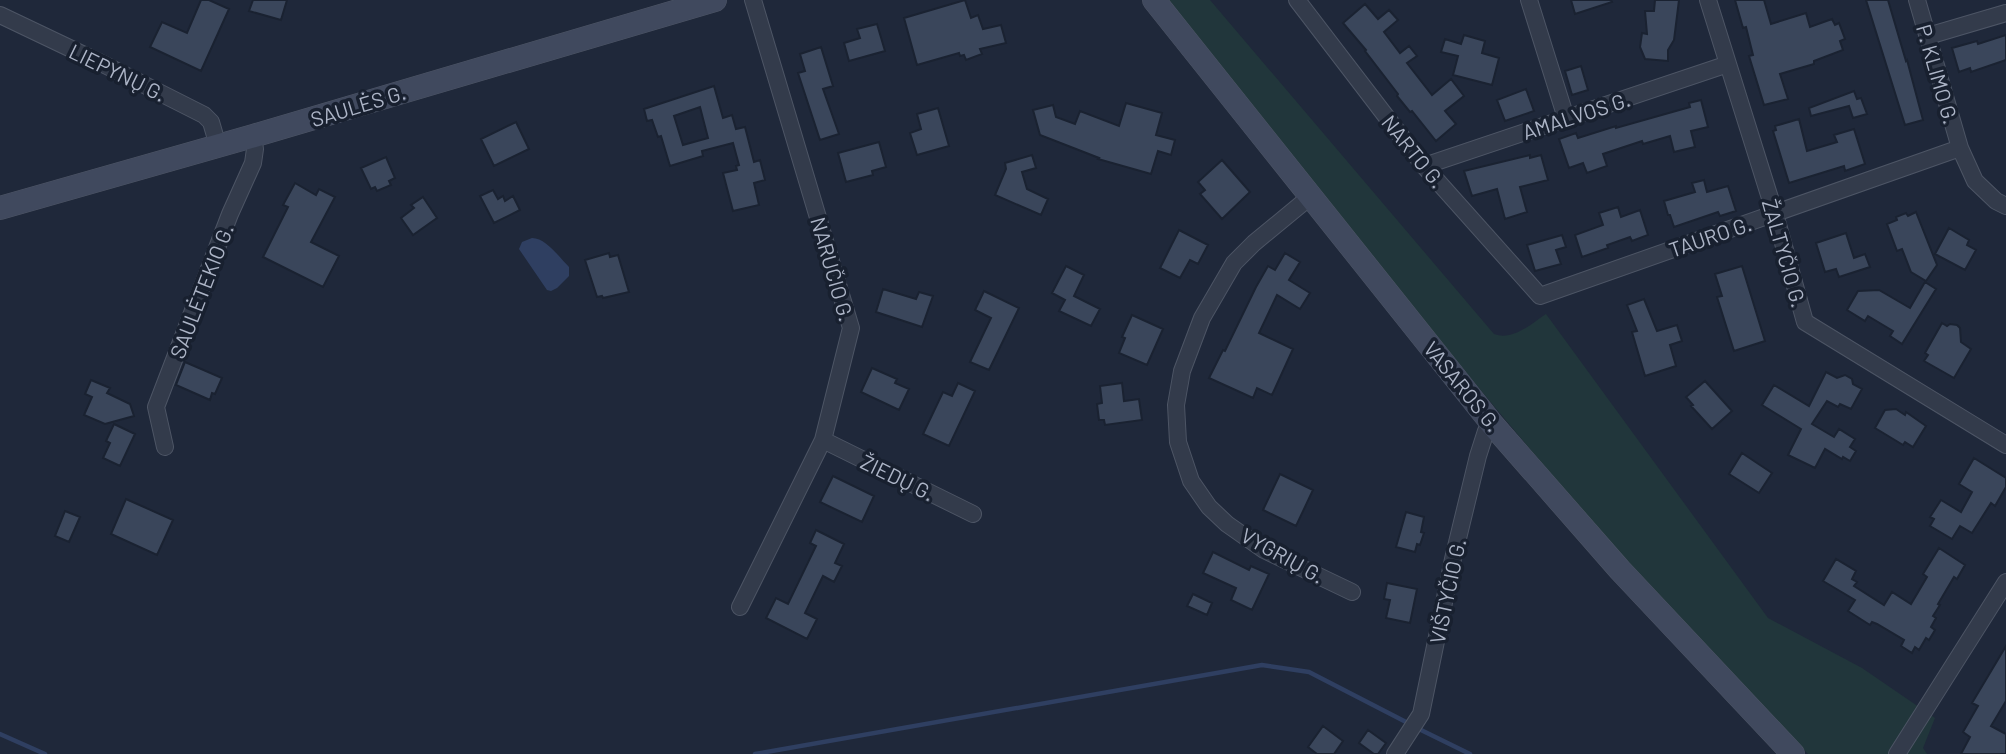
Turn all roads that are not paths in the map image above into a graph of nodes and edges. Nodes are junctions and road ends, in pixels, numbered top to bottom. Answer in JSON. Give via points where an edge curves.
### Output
{"nodes":[{"id":1,"x":715,"y":0,"type":"edge"},
{"id":2,"x":753,"y":0,"type":"edge"},
{"id":3,"x":1154,"y":0,"type":"edge"},
{"id":4,"x":1297,"y":0,"type":"edge"},
{"id":5,"x":1529,"y":0,"type":"edge"},
{"id":6,"x":1708,"y":0,"type":"edge"},
{"id":7,"x":1917,"y":0,"type":"edge"},
{"id":8,"x":2006,"y":13,"type":"edge"},
{"id":9,"x":0,"y":15,"type":"edge"},
{"id":10,"x":1928,"y":36,"type":"junction"},
{"id":11,"x":1728,"y":64,"type":"junction"},
{"id":12,"x":1566,"y":118,"type":"junction"},
{"id":13,"x":253,"y":136,"type":"junction"},
{"id":14,"x":218,"y":146,"type":"junction"},
{"id":15,"x":1960,"y":148,"type":"junction"},
{"id":16,"x":1424,"y":166,"type":"junction"},
{"id":17,"x":1311,"y":196,"type":"junction"},
{"id":18,"x":2006,"y":206,"type":"edge"},
{"id":19,"x":0,"y":208,"type":"edge"},
{"id":20,"x":1775,"y":214,"type":"junction"},
{"id":21,"x":1540,"y":296,"type":"joint"},
{"id":22,"x":1493,"y":425,"type":"junction"},
{"id":23,"x":823,"y":440,"type":"junction"},
{"id":24,"x":2006,"y":445,"type":"edge"},
{"id":25,"x":165,"y":447,"type":"dead end"},
{"id":26,"x":973,"y":514,"type":"dead end"},
{"id":27,"x":2006,"y":582,"type":"edge"},
{"id":28,"x":1352,"y":592,"type":"dead end"},
{"id":29,"x":740,"y":607,"type":"dead end"},
{"id":30,"x":1395,"y":754,"type":"edge"},
{"id":31,"x":1793,"y":754,"type":"edge"},
{"id":32,"x":1897,"y":754,"type":"edge"}],
"edges":[{"from":1,"to":13,"type":"main road","name":"SAULĖS G."},
{"from":2,"to":23,"type":"street","name":"NARUČIO G.","via":[[851,328]]},
{"from":3,"to":17,"type":"main road","name":"VASAROS G."},
{"from":4,"to":16,"type":"street","name":"NARTO G."},
{"from":5,"to":12,"type":"street"},
{"from":6,"to":11,"type":"street","name":"ŽALTYČIO G."},
{"from":7,"to":10,"type":"street","name":"P. KLIMO G."},
{"from":8,"to":10,"type":"street"},
{"from":9,"to":14,"type":"street","name":"LIEPYNŲ G.","via":[[204,115]]},
{"from":10,"to":15,"type":"street","name":"P. KLIMO G."},
{"from":11,"to":12,"type":"street","name":"AMALVOS G."},
{"from":11,"to":20,"type":"street","name":"ŽALTYČIO G."},
{"from":12,"to":16,"type":"street","name":"AMALVOS G."},
{"from":13,"to":14,"type":"main road","name":"SAULĖS G."},
{"from":13,"to":25,"type":"street","name":"SAULĖTEKIO G.","via":[[253,163],[156,407]]},
{"from":14,"to":19,"type":"main road","name":"SAULĖS G."},
{"from":15,"to":18,"type":"street","name":"P. KLIMO G.","via":[[1975,181]]},
{"from":15,"to":20,"type":"street","name":"TAURO G."},
{"from":16,"to":21,"type":"street","name":"NARTO G."},
{"from":17,"to":22,"type":"main road","name":"VASAROS G."},
{"from":17,"to":28,"type":"street","name":"VYGRIŲ G.","via":[[1234,263],[1202,318],[1182,371],[1176,405],[1178,442],[1191,481],[1227,524],[1264,550]]},
{"from":20,"to":21,"type":"street","name":"TAURO G."},
{"from":20,"to":24,"type":"street","name":"ŽALTYČIO G.","via":[[1805,322]]},
{"from":22,"to":30,"type":"street","name":"VIŠTYČIO G.","via":[[1486,431],[1478,456],[1421,714]]},
{"from":22,"to":31,"type":"main road","name":"VASAROS G.","via":[[1620,570]]},
{"from":23,"to":26,"type":"street","name":"ŽIEDŲ G."},
{"from":23,"to":29,"type":"street","name":"NARUČIO G."},
{"from":27,"to":32,"type":"street"}]}
